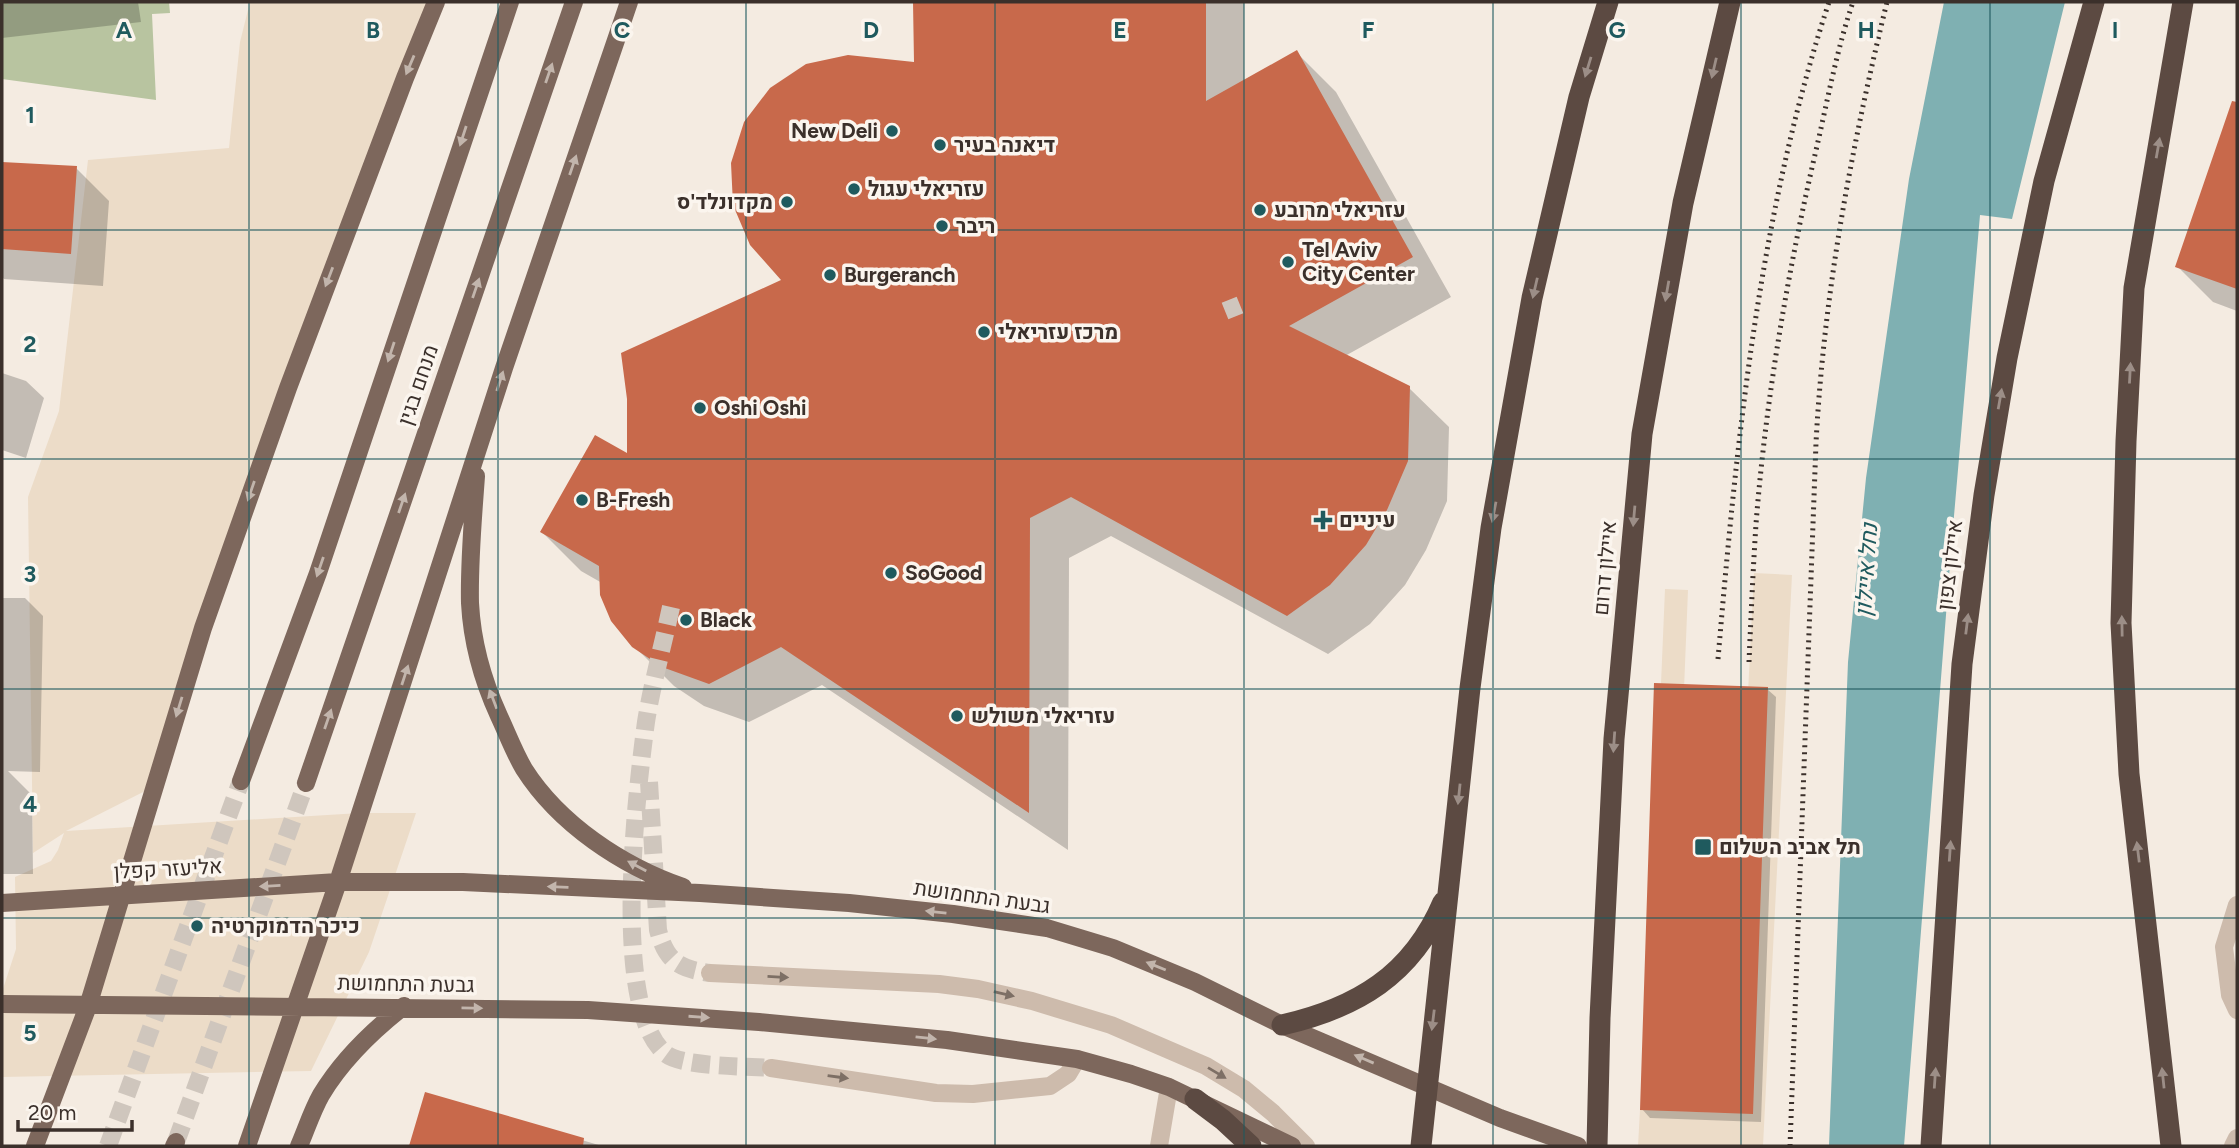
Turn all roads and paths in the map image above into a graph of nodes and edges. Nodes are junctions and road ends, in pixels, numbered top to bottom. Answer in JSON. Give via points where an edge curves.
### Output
{"nodes":[{"id":1,"x":436,"y":2,"type":"edge"},
{"id":2,"x":510,"y":2,"type":"edge"},
{"id":3,"x":574,"y":2,"type":"edge"},
{"id":4,"x":629,"y":2,"type":"edge"},
{"id":5,"x":1608,"y":2,"type":"edge"},
{"id":6,"x":1730,"y":2,"type":"edge"},
{"id":7,"x":2094,"y":2,"type":"edge"},
{"id":8,"x":2183,"y":2,"type":"edge"},
{"id":9,"x":479,"y":446,"type":"junction"},
{"id":10,"x":241,"y":781,"type":"tunnel mouth"},
{"id":11,"x":306,"y":783,"type":"tunnel mouth"},
{"id":12,"x":338,"y":883,"type":"junction"},
{"id":13,"x":1449,"y":887,"type":"junction"},
{"id":14,"x":699,"y":892,"type":"junction"},
{"id":15,"x":123,"y":894,"type":"junction"},
{"id":16,"x":2,"y":903,"type":"edge"},
{"id":17,"x":2237,"y":905,"type":"edge"},
{"id":18,"x":710,"y":973,"type":"tunnel mouth"},
{"id":19,"x":2,"y":1004,"type":"edge"},
{"id":20,"x":88,"y":1006,"type":"junction"},
{"id":21,"x":296,"y":1006,"type":"junction"},
{"id":22,"x":404,"y":1006,"type":"junction"},
{"id":23,"x":2237,"y":1010,"type":"edge"},
{"id":24,"x":1283,"y":1025,"type":"junction"},
{"id":25,"x":1077,"y":1059,"type":"junction"},
{"id":26,"x":771,"y":1068,"type":"tunnel mouth"},
{"id":27,"x":1426,"y":1086,"type":"junction"},
{"id":28,"x":1170,"y":1087,"type":"junction"},
{"id":29,"x":1195,"y":1099,"type":"junction"},
{"id":30,"x":2237,"y":1138,"type":"edge"},
{"id":31,"x":35,"y":1146,"type":"edge"},
{"id":32,"x":247,"y":1146,"type":"edge"},
{"id":33,"x":299,"y":1146,"type":"edge"},
{"id":34,"x":1159,"y":1146,"type":"edge"},
{"id":35,"x":1251,"y":1146,"type":"edge"},
{"id":36,"x":1292,"y":1146,"type":"edge"},
{"id":37,"x":1306,"y":1146,"type":"edge"},
{"id":38,"x":1421,"y":1146,"type":"edge"},
{"id":39,"x":1578,"y":1146,"type":"edge"},
{"id":40,"x":1597,"y":1146,"type":"edge"},
{"id":41,"x":1931,"y":1146,"type":"edge"},
{"id":42,"x":2171,"y":1146,"type":"edge"},
{"id":43,"x":2233,"y":1146,"type":"edge"}],
"edges":[{"from":1,"to":15,"type":"main road","one_way":true,"via":[[288,388],[203,628]]},
{"from":2,"to":10,"type":"main road","name":"מנחם בגין","one_way":true,"via":[[318,573]]},
{"from":11,"to":3,"type":"main road","name":"מנחם בגין","one_way":true},
{"from":9,"to":4,"type":"main road","one_way":true},
{"from":5,"to":13,"type":"highway","one_way":true,"via":[[1578,97],[1535,286],[1491,528]]},
{"from":6,"to":40,"type":"highway","name":"איילון דרום","one_way":true,"via":[[1683,204],[1642,434],[1614,739]]},
{"from":41,"to":7,"type":"highway","name":"איילון צפון","one_way":true,"via":[[1962,664],[1984,495],[2044,181]]},
{"from":42,"to":8,"type":"highway","one_way":true,"via":[[2129,774],[2121,623],[2134,288]]},
{"from":12,"to":9,"type":"main road","one_way":true},
{"from":14,"to":9,"type":"main road","one_way":true,"via":[[607,850],[546,797],[523,768],[477,656],[470,605]]},
{"from":14,"to":12,"type":"main road","name":"גבעת התחמושת","one_way":true},
{"from":12,"to":15,"type":"main road","name":"אליעזר קפלן","one_way":true},
{"from":12,"to":21,"type":"main road"},
{"from":13,"to":24,"type":"highway","via":[[1420,941],[1379,986],[1337,1009]]},
{"from":13,"to":27,"type":"highway","one_way":true},
{"from":24,"to":14,"type":"main road","name":"גבעת התחמושת","one_way":true,"via":[[1114,948],[1047,928],[849,903]]},
{"from":15,"to":16,"type":"main road","name":"אליעזר קפלן"},
{"from":15,"to":20,"type":"main road"},
{"from":17,"to":23,"type":"lane","via":[[2224,947],[2230,995]]},
{"from":18,"to":37,"type":"lane","one_way":true,"via":[[939,984],[1032,1001],[1111,1025],[1206,1066],[1244,1089]]},
{"from":19,"to":20,"type":"main road"},
{"from":20,"to":21,"type":"main road"},
{"from":20,"to":31,"type":"main road"},
{"from":21,"to":22,"type":"main road","name":"גבעת התחמושת"},
{"from":21,"to":32,"type":"main road"},
{"from":22,"to":25,"type":"main road","name":"גבעת התחמושת","one_way":true,"via":[[588,1010],[759,1021]]},
{"from":22,"to":33,"type":"main road","via":[[361,1043],[336,1073]]},
{"from":27,"to":24,"type":"main road","name":"גבעת התחמושת","one_way":true},
{"from":26,"to":25,"type":"lane","one_way":true,"via":[[936,1093],[973,1094],[1051,1086],[1068,1074]]},
{"from":25,"to":28,"type":"main road","name":"גבעת התחמושת"},
{"from":27,"to":38,"type":"highway"},
{"from":27,"to":39,"type":"main road","name":"גבעת התחמושת"},
{"from":28,"to":29,"type":"main road","name":"גבעת התחמושת"},
{"from":28,"to":34,"type":"lane"},
{"from":29,"to":35,"type":"highway"},
{"from":29,"to":36,"type":"main road","name":"גבעת התחמושת"},
{"from":30,"to":43,"type":"lane"}]}
